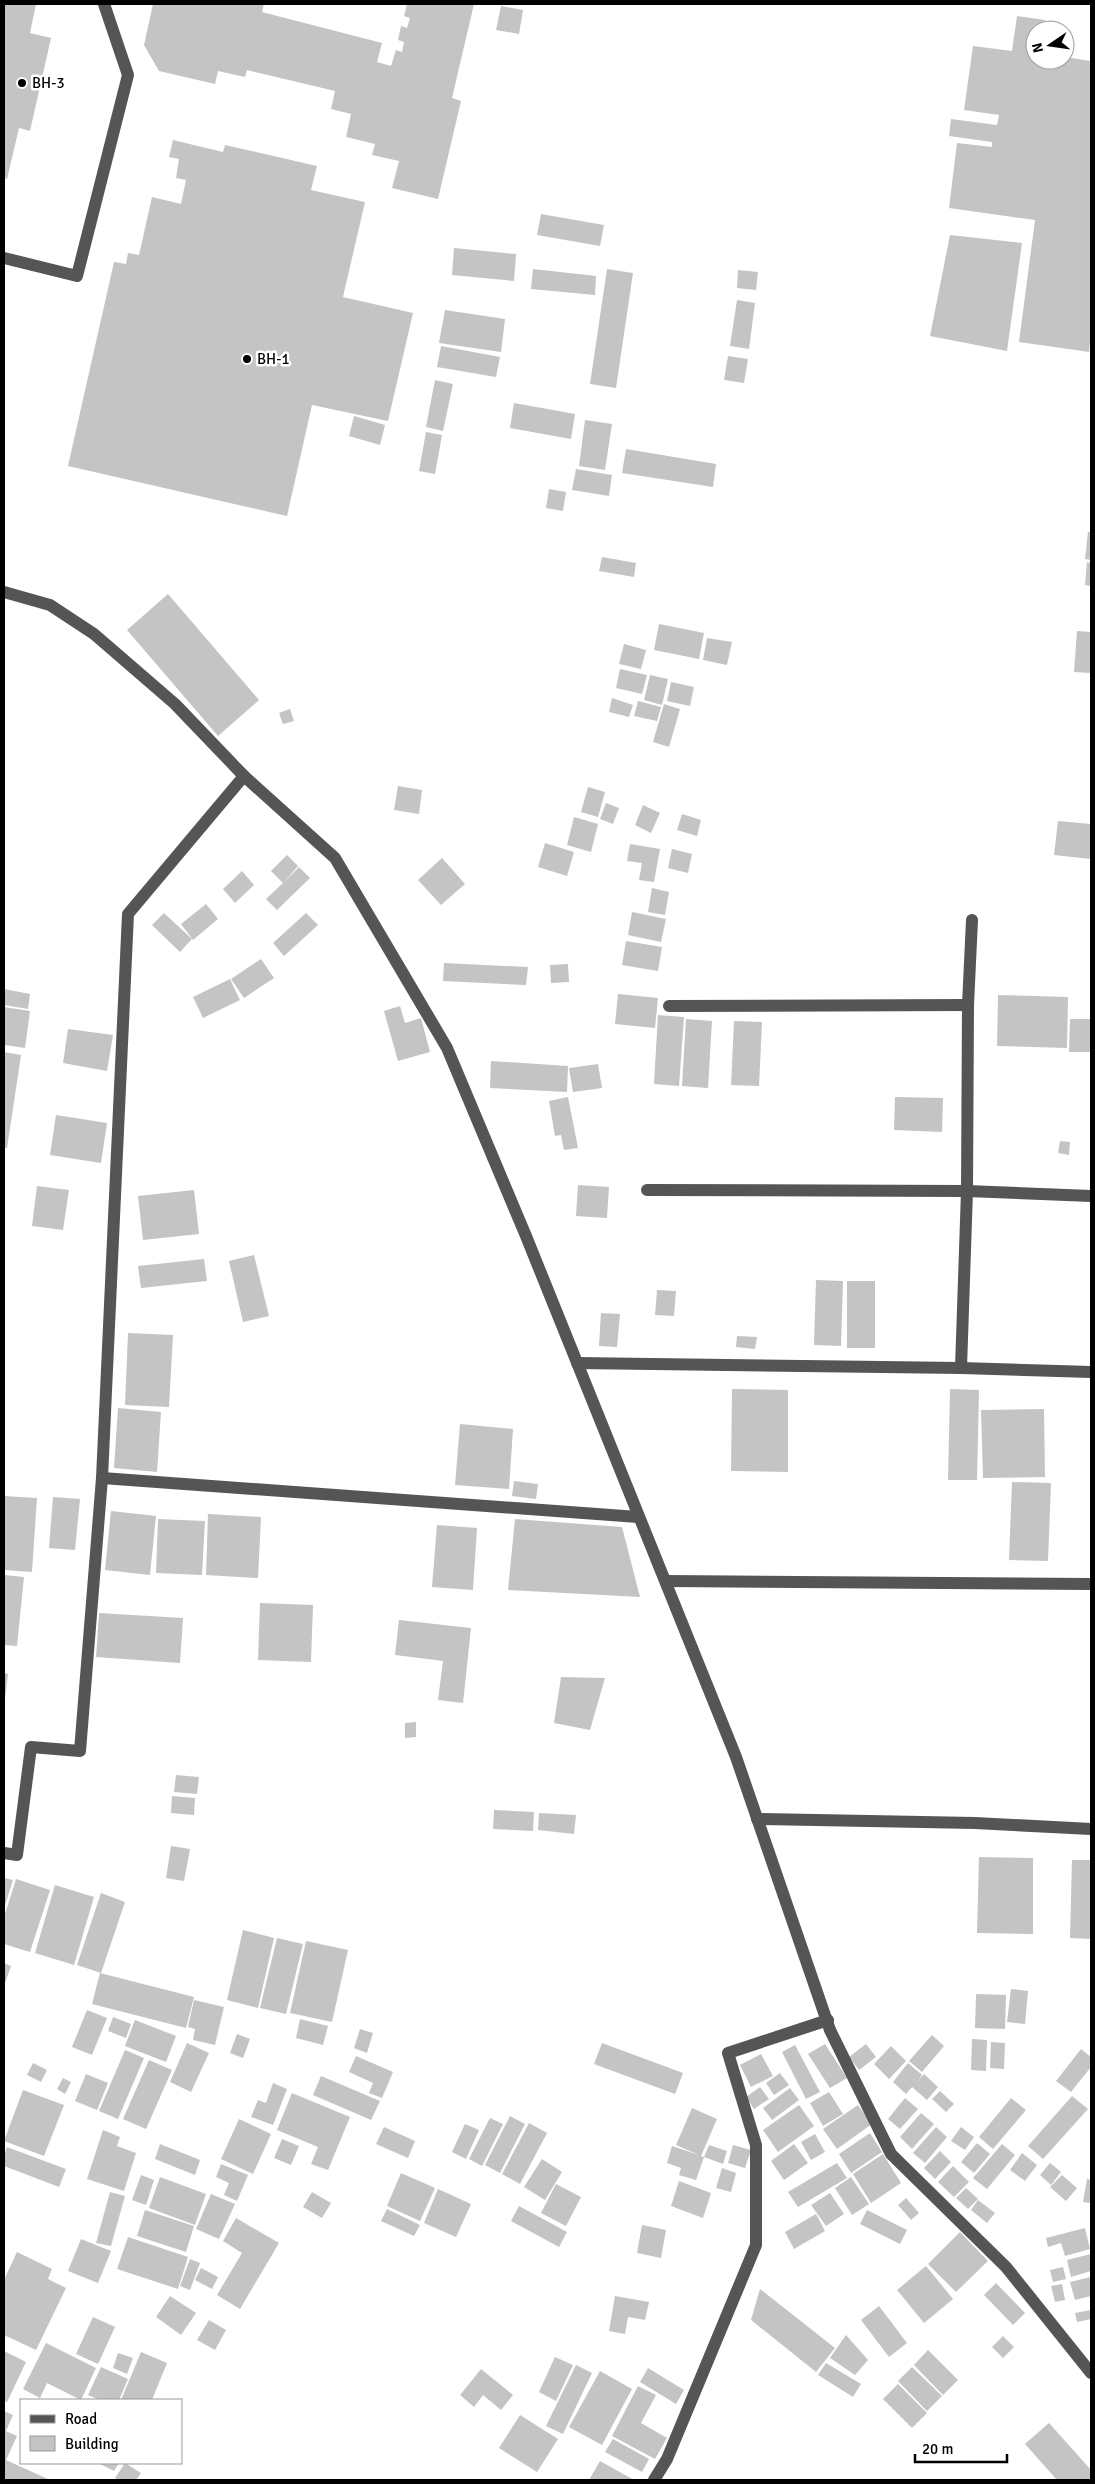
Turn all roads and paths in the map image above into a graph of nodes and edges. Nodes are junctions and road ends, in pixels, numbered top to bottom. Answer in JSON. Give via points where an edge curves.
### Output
{"nodes":[{"id":1,"x":104,"y":4,"type":"edge"},
{"id":2,"x":4,"y":258,"type":"edge"},
{"id":3,"x":4,"y":592,"type":"edge"},
{"id":4,"x":244,"y":776,"type":"junction"},
{"id":5,"x":972,"y":920,"type":"dead end"},
{"id":6,"x":968,"y":1004,"type":"junction"},
{"id":7,"x":669,"y":1006,"type":"dead end"},
{"id":8,"x":647,"y":1190,"type":"dead end"},
{"id":9,"x":967,"y":1191,"type":"junction"},
{"id":10,"x":1091,"y":1196,"type":"edge"},
{"id":11,"x":577,"y":1363,"type":"junction"},
{"id":12,"x":961,"y":1368,"type":"junction"},
{"id":13,"x":1091,"y":1372,"type":"edge"},
{"id":14,"x":102,"y":1478,"type":"junction"},
{"id":15,"x":638,"y":1516,"type":"junction"},
{"id":16,"x":666,"y":1581,"type":"junction"},
{"id":17,"x":1091,"y":1584,"type":"edge"},
{"id":18,"x":757,"y":1819,"type":"junction"},
{"id":19,"x":1091,"y":1829,"type":"edge"},
{"id":20,"x":4,"y":1853,"type":"edge"},
{"id":21,"x":828,"y":2020,"type":"junction"},
{"id":22,"x":1091,"y":2373,"type":"edge"},
{"id":23,"x":654,"y":2480,"type":"edge"}],
"edges":[{"from":1,"to":2,"type":"street","via":[[128,75],[77,276]]},
{"from":3,"to":4,"type":"street","via":[[50,605],[94,634],[175,704]]},
{"from":4,"to":11,"type":"street","via":[[335,858],[447,1048]]},
{"from":4,"to":14,"type":"street","via":[[128,914]]},
{"from":5,"to":6,"type":"street"},
{"from":6,"to":7,"type":"street"},
{"from":6,"to":9,"type":"street"},
{"from":8,"to":9,"type":"street"},
{"from":9,"to":10,"type":"street"},
{"from":9,"to":12,"type":"street"},
{"from":11,"to":12,"type":"street"},
{"from":11,"to":15,"type":"street"},
{"from":12,"to":13,"type":"street"},
{"from":14,"to":15,"type":"street"},
{"from":14,"to":20,"type":"street","via":[[80,1751],[31,1747],[17,1855]]},
{"from":15,"to":16,"type":"street"},
{"from":16,"to":17,"type":"street"},
{"from":16,"to":18,"type":"street","via":[[736,1757]]},
{"from":18,"to":19,"type":"street","via":[[975,1823]]},
{"from":18,"to":21,"type":"street"},
{"from":21,"to":22,"type":"street","via":[[891,2154],[1006,2267]]},
{"from":21,"to":23,"type":"street","via":[[728,2053],[756,2145],[756,2244],[667,2459]]}]}
